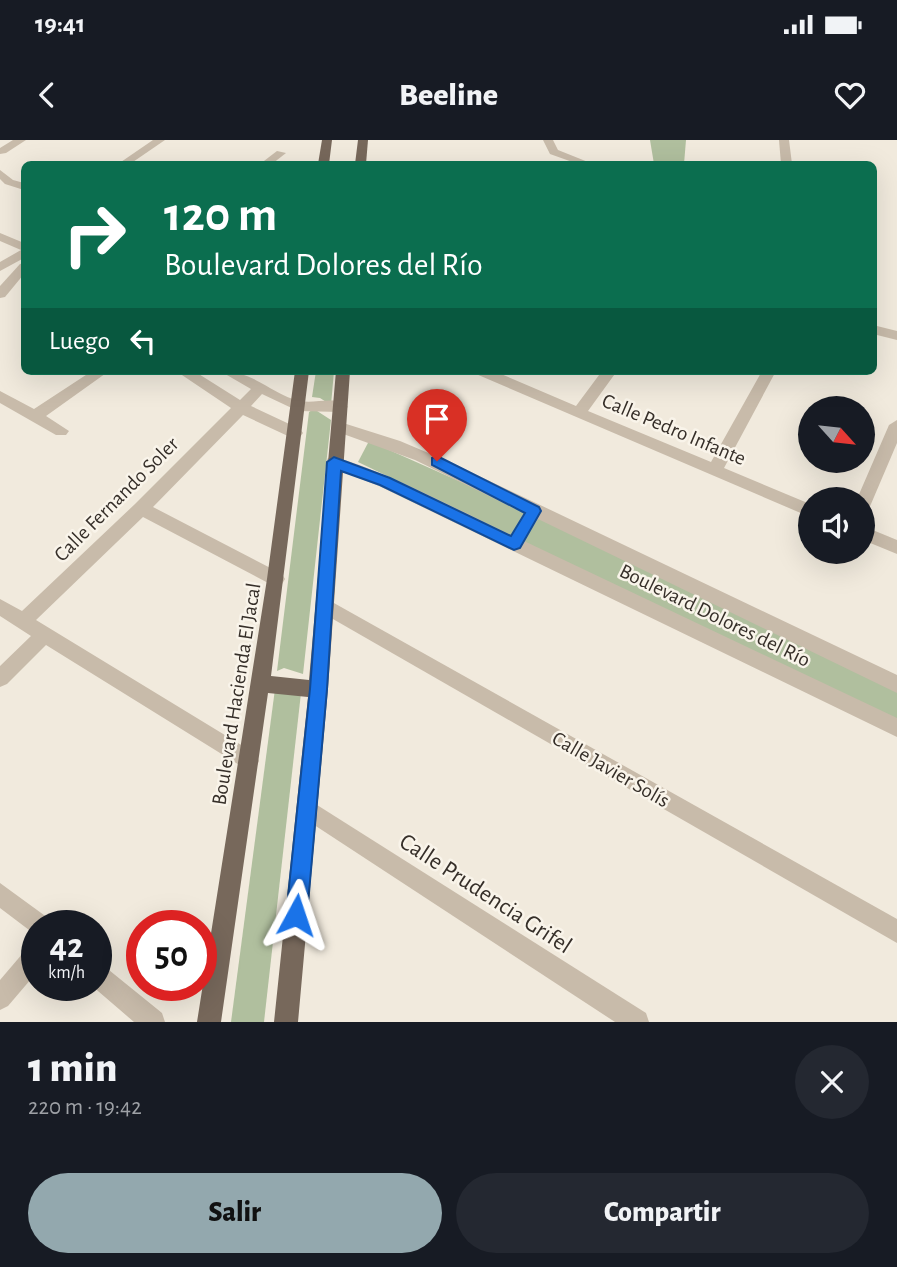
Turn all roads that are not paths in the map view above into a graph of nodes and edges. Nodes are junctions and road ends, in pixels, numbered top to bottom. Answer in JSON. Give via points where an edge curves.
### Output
{"nodes":[{"id":1,"x":21,"y":140,"type":"edge"},
{"id":2,"x":160,"y":140,"type":"edge"},
{"id":3,"x":327,"y":140,"type":"edge"},
{"id":4,"x":363,"y":140,"type":"edge"},
{"id":5,"x":548,"y":140,"type":"edge"},
{"id":6,"x":784,"y":140,"type":"edge"},
{"id":7,"x":281,"y":153,"type":"dead end"},
{"id":8,"x":1,"y":154,"type":"edge"},
{"id":9,"x":128,"y":161,"type":"edge"},
{"id":10,"x":269,"y":161,"type":"edge"},
{"id":11,"x":324,"y":161,"type":"edge"},
{"id":12,"x":361,"y":161,"type":"edge"},
{"id":13,"x":579,"y":161,"type":"edge"},
{"id":14,"x":787,"y":161,"type":"edge"},
{"id":15,"x":0,"y":173,"type":"edge"},
{"id":16,"x":21,"y":186,"type":"edge"},
{"id":17,"x":0,"y":237,"type":"edge"},
{"id":18,"x":21,"y":246,"type":"edge"},
{"id":19,"x":21,"y":254,"type":"edge"},
{"id":20,"x":3,"y":262,"type":"edge"},
{"id":21,"x":21,"y":267,"type":"edge"},
{"id":22,"x":21,"y":271,"type":"edge"},
{"id":23,"x":0,"y":294,"type":"edge"},
{"id":24,"x":877,"y":330,"type":"edge"},
{"id":25,"x":897,"y":336,"type":"edge"},
{"id":26,"x":96,"y":375,"type":"edge"},
{"id":27,"x":189,"y":375,"type":"edge"},
{"id":28,"x":235,"y":375,"type":"edge"},
{"id":29,"x":302,"y":375,"type":"edge"},
{"id":30,"x":343,"y":375,"type":"edge"},
{"id":31,"x":490,"y":375,"type":"edge"},
{"id":32,"x":607,"y":375,"type":"edge"},
{"id":33,"x":767,"y":375,"type":"edge"},
{"id":34,"x":260,"y":388,"type":"junction"},
{"id":35,"x":0,"y":396,"type":"edge"},
{"id":36,"x":298,"y":406,"type":"junction"},
{"id":37,"x":240,"y":407,"type":"junction"},
{"id":38,"x":578,"y":414,"type":"junction"},
{"id":39,"x":36,"y":415,"type":"junction"},
{"id":40,"x":340,"y":417,"type":"junction"},
{"id":41,"x":897,"y":425,"type":"edge"},
{"id":42,"x":61,"y":431,"type":"dead end"},
{"id":43,"x":295,"y":433,"type":"junction"},
{"id":44,"x":334,"y":462,"type":"junction"},
{"id":45,"x":714,"y":471,"type":"junction"},
{"id":46,"x":870,"y":487,"type":"edge"},
{"id":47,"x":798,"y":506,"type":"edge"},
{"id":48,"x":141,"y":509,"type":"junction"},
{"id":49,"x":534,"y":511,"type":"junction"},
{"id":50,"x":875,"y":538,"type":"edge"},
{"id":51,"x":514,"y":544,"type":"junction"},
{"id":52,"x":897,"y":547,"type":"edge"},
{"id":53,"x":276,"y":579,"type":"junction"},
{"id":54,"x":325,"y":606,"type":"junction"},
{"id":55,"x":0,"y":607,"type":"edge"},
{"id":56,"x":23,"y":621,"type":"junction"},
{"id":57,"x":44,"y":635,"type":"junction"},
{"id":58,"x":0,"y":678,"type":"edge"},
{"id":59,"x":261,"y":684,"type":"junction"},
{"id":60,"x":897,"y":684,"type":"edge"},
{"id":61,"x":318,"y":689,"type":"junction"},
{"id":62,"x":897,"y":728,"type":"edge"},
{"id":63,"x":249,"y":761,"type":"junction"},
{"id":64,"x":306,"y":808,"type":"junction"},
{"id":65,"x":0,"y":894,"type":"edge"},
{"id":66,"x":21,"y":911,"type":"edge"},
{"id":67,"x":897,"y":932,"type":"edge"},
{"id":68,"x":21,"y":973,"type":"edge"},
{"id":69,"x":112,"y":987,"type":"edge"},
{"id":70,"x":0,"y":998,"type":"edge"},
{"id":71,"x":153,"y":1022,"type":"edge"},
{"id":72,"x":209,"y":1022,"type":"edge"},
{"id":73,"x":286,"y":1022,"type":"edge"},
{"id":74,"x":637,"y":1022,"type":"edge"}],
"edges":[{"from":1,"to":8,"type":"street"},
{"from":2,"to":9,"type":"street"},
{"from":3,"to":11,"type":"main road"},
{"from":4,"to":12,"type":"main road"},
{"from":5,"to":13,"type":"street","via":[[554,152]]},
{"from":6,"to":14,"type":"street"},
{"from":7,"to":10,"type":"street"},
{"from":15,"to":16,"type":"street"},
{"from":17,"to":18,"type":"street"},
{"from":19,"to":20,"type":"street"},
{"from":20,"to":21,"type":"street"},
{"from":22,"to":23,"type":"street"},
{"from":24,"to":25,"type":"street"},
{"from":26,"to":39,"type":"street"},
{"from":27,"to":37,"type":"street"},
{"from":28,"to":34,"type":"street"},
{"from":29,"to":36,"type":"main road","name":"Boulevard Hacienda El Jacal"},
{"from":30,"to":40,"type":"main road"},
{"from":31,"to":38,"type":"street","name":"Calle Pedro Infante"},
{"from":32,"to":38,"type":"street"},
{"from":33,"to":45,"type":"street"},
{"from":34,"to":36,"type":"street"},
{"from":34,"to":37,"type":"street","name":"Calle Fernando Soler"},
{"from":35,"to":39,"type":"street"},
{"from":36,"to":40,"type":"street","name":"Boulevard Dolores del Río"},
{"from":36,"to":43,"type":"main road","name":"Boulevard Hacienda El Jacal"},
{"from":37,"to":43,"type":"street"},
{"from":37,"to":48,"type":"street","name":"Calle Fernando Soler"},
{"from":38,"to":45,"type":"street","name":"Calle Pedro Infante"},
{"from":39,"to":42,"type":"street"},
{"from":40,"to":44,"type":"main road"},
{"from":40,"to":49,"type":"street","name":"Boulevard Dolores del Río"},
{"from":41,"to":46,"type":"street"},
{"from":43,"to":53,"type":"main road","name":"Boulevard Hacienda El Jacal"},
{"from":44,"to":51,"type":"street","name":"Boulevard Dolores del Río"},
{"from":44,"to":54,"type":"main road"},
{"from":45,"to":47,"type":"street","name":"Calle Pedro Infante"},
{"from":48,"to":53,"type":"street"},
{"from":48,"to":56,"type":"street","name":"Calle Fernando Soler"},
{"from":49,"to":51,"type":"street"},
{"from":49,"to":60,"type":"street","name":"Boulevard Dolores del Río"},
{"from":50,"to":52,"type":"street"},
{"from":51,"to":62,"type":"street","name":"Boulevard Dolores del Río"},
{"from":53,"to":59,"type":"main road","name":"Boulevard Hacienda El Jacal"},
{"from":54,"to":61,"type":"main road"},
{"from":54,"to":67,"type":"street","name":"Calle Javier Solís"},
{"from":55,"to":56,"type":"street"},
{"from":56,"to":57,"type":"street"},
{"from":57,"to":58,"type":"street"},
{"from":57,"to":63,"type":"street"},
{"from":59,"to":61,"type":"main road"},
{"from":59,"to":63,"type":"main road","name":"Boulevard Hacienda El Jacal"},
{"from":61,"to":64,"type":"main road"},
{"from":63,"to":72,"type":"main road","name":"Boulevard Hacienda El Jacal"},
{"from":64,"to":73,"type":"main road"},
{"from":64,"to":74,"type":"street","name":"Calle Prudencia Grifel"},
{"from":65,"to":66,"type":"street"},
{"from":68,"to":70,"type":"street"},
{"from":69,"to":71,"type":"street"}]}
